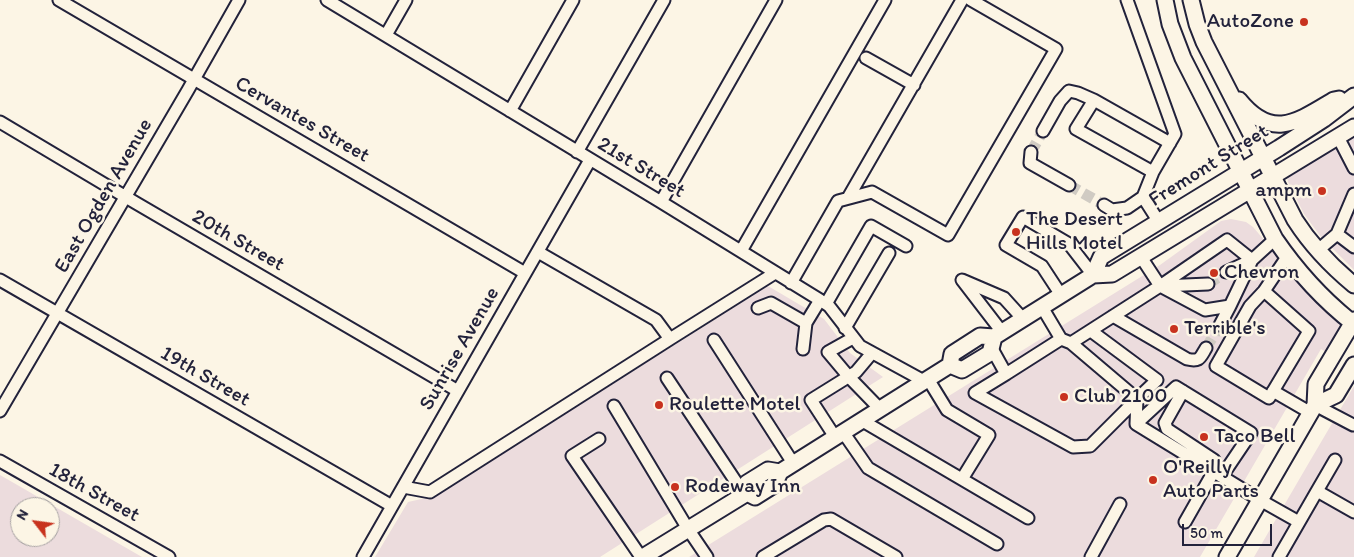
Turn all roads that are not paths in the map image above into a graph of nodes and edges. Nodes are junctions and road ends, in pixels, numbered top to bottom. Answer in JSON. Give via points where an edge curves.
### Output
{"nodes":[{"id":1,"x":59,"y":0,"type":"edge"},
{"id":2,"x":239,"y":0,"type":"edge"},
{"id":3,"x":327,"y":0,"type":"edge"},
{"id":4,"x":406,"y":0,"type":"edge"},
{"id":5,"x":573,"y":0,"type":"edge"},
{"id":6,"x":664,"y":0,"type":"edge"},
{"id":7,"x":776,"y":0,"type":"edge"},
{"id":8,"x":885,"y":0,"type":"edge"},
{"id":9,"x":962,"y":0,"type":"edge"},
{"id":10,"x":971,"y":0,"type":"edge"},
{"id":11,"x":1127,"y":0,"type":"edge"},
{"id":12,"x":1165,"y":0,"type":"edge"},
{"id":13,"x":1191,"y":0,"type":"edge"},
{"id":14,"x":386,"y":35,"type":"junction"},
{"id":15,"x":866,"y":58,"type":"dead end"},
{"id":16,"x":194,"y":79,"type":"junction"},
{"id":17,"x":1225,"y":83,"type":"junction"},
{"id":18,"x":914,"y":84,"type":"junction"},
{"id":19,"x":1353,"y":97,"type":"edge"},
{"id":20,"x":1094,"y":100,"type":"junction"},
{"id":21,"x":510,"y":111,"type":"junction"},
{"id":22,"x":0,"y":122,"type":"edge"},
{"id":23,"x":1354,"y":127,"type":"edge"},
{"id":24,"x":1043,"y":131,"type":"tunnel mouth"},
{"id":25,"x":1338,"y":137,"type":"junction"},
{"id":26,"x":1170,"y":143,"type":"junction"},
{"id":27,"x":577,"y":152,"type":"junction"},
{"id":28,"x":1031,"y":152,"type":"dead end"},
{"id":29,"x":590,"y":160,"type":"junction"},
{"id":30,"x":1353,"y":163,"type":"edge"},
{"id":31,"x":1268,"y":168,"type":"junction"},
{"id":32,"x":1153,"y":172,"type":"junction"},
{"id":33,"x":1245,"y":181,"type":"junction"},
{"id":34,"x":1069,"y":185,"type":"tunnel mouth"},
{"id":35,"x":1354,"y":194,"type":"edge"},
{"id":36,"x":126,"y":197,"type":"junction"},
{"id":37,"x":1143,"y":197,"type":"junction"},
{"id":38,"x":848,"y":198,"type":"junction"},
{"id":39,"x":660,"y":202,"type":"junction"},
{"id":40,"x":1104,"y":205,"type":"tunnel mouth"},
{"id":41,"x":1159,"y":222,"type":"junction"},
{"id":42,"x":1337,"y":234,"type":"junction"},
{"id":43,"x":1275,"y":239,"type":"junction"},
{"id":44,"x":906,"y":246,"type":"dead end"},
{"id":45,"x":1354,"y":247,"type":"edge"},
{"id":46,"x":741,"y":251,"type":"junction"},
{"id":47,"x":1317,"y":251,"type":"junction"},
{"id":48,"x":538,"y":252,"type":"junction"},
{"id":49,"x":889,"y":253,"type":"dead end"},
{"id":50,"x":1141,"y":257,"type":"junction"},
{"id":51,"x":1288,"y":257,"type":"junction"},
{"id":52,"x":1252,"y":260,"type":"junction"},
{"id":53,"x":1226,"y":272,"type":"tunnel mouth"},
{"id":54,"x":526,"y":273,"type":"junction"},
{"id":55,"x":775,"y":273,"type":"junction"},
{"id":56,"x":1093,"y":275,"type":"junction"},
{"id":57,"x":0,"y":280,"type":"edge"},
{"id":58,"x":791,"y":283,"type":"junction"},
{"id":59,"x":1208,"y":284,"type":"tunnel mouth"},
{"id":60,"x":1354,"y":285,"type":"edge"},
{"id":61,"x":1160,"y":286,"type":"junction"},
{"id":62,"x":1264,"y":291,"type":"junction"},
{"id":63,"x":1061,"y":295,"type":"junction"},
{"id":64,"x":823,"y":302,"type":"junction"},
{"id":65,"x":1230,"y":306,"type":"junction"},
{"id":66,"x":1042,"y":307,"type":"junction"},
{"id":67,"x":758,"y":308,"type":"dead end"},
{"id":68,"x":57,"y":313,"type":"junction"},
{"id":69,"x":1113,"y":316,"type":"junction"},
{"id":70,"x":1024,"y":319,"type":"junction"},
{"id":71,"x":1353,"y":322,"type":"edge"},
{"id":72,"x":806,"y":323,"type":"junction"},
{"id":73,"x":1220,"y":325,"type":"tunnel mouth"},
{"id":74,"x":845,"y":328,"type":"junction"},
{"id":75,"x":1090,"y":332,"type":"junction"},
{"id":76,"x":853,"y":338,"type":"junction"},
{"id":77,"x":670,"y":339,"type":"junction"},
{"id":78,"x":996,"y":339,"type":"junction"},
{"id":79,"x":714,"y":340,"type":"dead end"},
{"id":80,"x":1066,"y":341,"type":"junction"},
{"id":81,"x":1206,"y":348,"type":"tunnel mouth"},
{"id":82,"x":804,"y":349,"type":"dead end"},
{"id":83,"x":872,"y":353,"type":"junction"},
{"id":84,"x":1354,"y":364,"type":"edge"},
{"id":85,"x":1006,"y":374,"type":"junction"},
{"id":86,"x":849,"y":377,"type":"junction"},
{"id":87,"x":667,"y":378,"type":"dead end"},
{"id":88,"x":926,"y":380,"type":"junction"},
{"id":89,"x":458,"y":391,"type":"junction"},
{"id":90,"x":1183,"y":391,"type":"junction"},
{"id":91,"x":1273,"y":391,"type":"junction"},
{"id":92,"x":1137,"y":399,"type":"junction"},
{"id":93,"x":614,"y":406,"type":"dead end"},
{"id":94,"x":880,"y":409,"type":"junction"},
{"id":95,"x":1313,"y":409,"type":"junction"},
{"id":96,"x":0,"y":411,"type":"edge"},
{"id":97,"x":861,"y":420,"type":"junction"},
{"id":98,"x":1136,"y":424,"type":"junction"},
{"id":99,"x":1354,"y":424,"type":"edge"},
{"id":100,"x":839,"y":434,"type":"junction"},
{"id":101,"x":599,"y":439,"type":"dead end"},
{"id":102,"x":1335,"y":460,"type":"dead end"},
{"id":103,"x":0,"y":461,"type":"edge"},
{"id":104,"x":793,"y":463,"type":"junction"},
{"id":105,"x":1218,"y":474,"type":"junction"},
{"id":106,"x":962,"y":480,"type":"junction"},
{"id":107,"x":403,"y":487,"type":"junction"},
{"id":108,"x":1317,"y":491,"type":"junction"},
{"id":109,"x":745,"y":493,"type":"junction"},
{"id":110,"x":1260,"y":500,"type":"junction"},
{"id":111,"x":1120,"y":504,"type":"dead end"},
{"id":112,"x":392,"y":506,"type":"junction"},
{"id":113,"x":1354,"y":512,"type":"edge"},
{"id":114,"x":1028,"y":518,"type":"dead end"},
{"id":115,"x":1185,"y":522,"type":"dead end"},
{"id":116,"x":1299,"y":522,"type":"junction"},
{"id":117,"x":688,"y":529,"type":"junction"},
{"id":118,"x":996,"y":544,"type":"dead end"},
{"id":119,"x":883,"y":554,"type":"edge"},
{"id":120,"x":169,"y":557,"type":"edge"},
{"id":121,"x":363,"y":557,"type":"edge"},
{"id":122,"x":642,"y":557,"type":"edge"},
{"id":123,"x":707,"y":557,"type":"edge"},
{"id":124,"x":763,"y":557,"type":"edge"},
{"id":125,"x":896,"y":557,"type":"edge"},
{"id":126,"x":1091,"y":557,"type":"edge"},
{"id":127,"x":1228,"y":557,"type":"edge"},
{"id":128,"x":1279,"y":557,"type":"edge"}],
"edges":[{"from":1,"to":16,"type":"street","name":"Cervantes Street"},
{"from":2,"to":16,"type":"street","name":"East Ogden Avenue"},
{"from":3,"to":14,"type":"street","name":"21st Street"},
{"from":4,"to":14,"type":"street"},
{"from":5,"to":21,"type":"street"},
{"from":6,"to":27,"type":"street"},
{"from":7,"to":39,"type":"street"},
{"from":8,"to":46,"type":"street"},
{"from":9,"to":18,"type":"street"},
{"from":10,"to":38,"type":"street","via":[[1056,49],[948,235],[872,192]]},
{"from":11,"to":26,"type":"street","via":[[1174,134]]},
{"from":12,"to":33,"type":"main road","via":[[1183,58]]},
{"from":13,"to":17,"type":"main road","via":[[1204,42]]},
{"from":14,"to":21,"type":"street","name":"21st Street"},
{"from":15,"to":18,"type":"street"},
{"from":16,"to":36,"type":"street","name":"East Ogden Avenue"},
{"from":16,"to":54,"type":"street","name":"Cervantes Street"},
{"from":17,"to":19,"type":"main road","via":[[1249,112],[1264,122],[1274,124],[1294,122],[1334,100]]},
{"from":17,"to":31,"type":"main road"},
{"from":18,"to":38,"type":"street"},
{"from":19,"to":31,"type":"main road","name":"Fremont Street"},
{"from":20,"to":24,"type":"street","via":[[1069,91]]},
{"from":20,"to":26,"type":"street"},
{"from":20,"to":32,"type":"street","via":[[1076,129]]},
{"from":21,"to":27,"type":"street","name":"21st Street"},
{"from":22,"to":36,"type":"street","name":"20th Street"},
{"from":23,"to":25,"type":"main road","name":"Fremont Street"},
{"from":25,"to":30,"type":"street"},
{"from":25,"to":31,"type":"main road","name":"Fremont Street"},
{"from":26,"to":32,"type":"street"},
{"from":27,"to":29,"type":"street","name":"21st Street"},
{"from":28,"to":34,"type":"street","via":[[1030,163]]},
{"from":29,"to":39,"type":"street","name":"21st Street"},
{"from":29,"to":48,"type":"street","name":"Sunrise Avenue"},
{"from":31,"to":33,"type":"main road","name":"Fremont Street"},
{"from":31,"to":33,"type":"main road","name":"Fremont Street"},
{"from":31,"to":47,"type":"main road","via":[[1295,220]]},
{"from":32,"to":37,"type":"street"},
{"from":33,"to":41,"type":"main road","name":"Fremont Street"},
{"from":33,"to":43,"type":"main road"},
{"from":33,"to":50,"type":"main road","name":"Fremont Street"},
{"from":35,"to":42,"type":"street"},
{"from":36,"to":68,"type":"street","name":"East Ogden Avenue"},
{"from":36,"to":89,"type":"street","name":"20th Street"},
{"from":37,"to":40,"type":"street","via":[[1127,208],[1112,210]]},
{"from":37,"to":41,"type":"street"},
{"from":38,"to":58,"type":"street","via":[[838,201]]},
{"from":39,"to":46,"type":"street","name":"21st Street"},
{"from":41,"to":56,"type":"main road","name":"Fremont Street","via":[[1101,257]]},
{"from":42,"to":45,"type":"street"},
{"from":42,"to":47,"type":"street"},
{"from":43,"to":51,"type":"main road"},
{"from":43,"to":52,"type":"street"},
{"from":44,"to":64,"type":"street","via":[[871,226]]},
{"from":46,"to":55,"type":"street","name":"21st Street"},
{"from":47,"to":60,"type":"main road"},
{"from":48,"to":54,"type":"street","name":"Sunrise Avenue"},
{"from":48,"to":77,"type":"street","via":[[656,320]]},
{"from":49,"to":74,"type":"street"},
{"from":50,"to":56,"type":"main road","name":"Fremont Street","via":[[1112,274]]},
{"from":50,"to":61,"type":"street"},
{"from":51,"to":62,"type":"street"},
{"from":51,"to":71,"type":"main road","via":[[1312,285]]},
{"from":52,"to":53,"type":"street"},
{"from":52,"to":61,"type":"street","via":[[1227,240]]},
{"from":52,"to":65,"type":"street"},
{"from":54,"to":89,"type":"street","name":"Sunrise Avenue"},
{"from":55,"to":58,"type":"street","name":"21st Street"},
{"from":55,"to":77,"type":"street"},
{"from":56,"to":63,"type":"main road","name":"Fremont Street"},
{"from":56,"to":63,"type":"street","via":[[1069,244],[1023,216],[1006,245],[1042,266]]},
{"from":57,"to":68,"type":"street","name":"19th Street"},
{"from":58,"to":64,"type":"street","name":"21st Street"},
{"from":59,"to":61,"type":"street"},
{"from":61,"to":65,"type":"street","via":[[1205,310]]},
{"from":61,"to":69,"type":"street"},
{"from":62,"to":91,"type":"street","via":[[1309,331]]},
{"from":62,"to":91,"type":"street","via":[[1250,306],[1216,366],[1269,398]]},
{"from":63,"to":66,"type":"main road","name":"Fremont Street"},
{"from":64,"to":72,"type":"street"},
{"from":64,"to":74,"type":"street","name":"21st Street"},
{"from":65,"to":73,"type":"street"},
{"from":66,"to":70,"type":"main road","name":"Fremont Street"},
{"from":66,"to":80,"type":"street"},
{"from":67,"to":72,"type":"street","via":[[772,303]]},
{"from":68,"to":96,"type":"street","name":"East Ogden Avenue"},
{"from":68,"to":112,"type":"street","name":"19th Street"},
{"from":69,"to":75,"type":"street"},
{"from":69,"to":81,"type":"street","via":[[1188,360],[1200,358]]},
{"from":70,"to":78,"type":"main road","name":"Fremont Street"},
{"from":70,"to":78,"type":"street","via":[[1004,298],[962,280]]},
{"from":71,"to":95,"type":"main road","via":[[1316,384]]},
{"from":72,"to":82,"type":"street"},
{"from":74,"to":76,"type":"street","name":"21st Street"},
{"from":75,"to":80,"type":"street"},
{"from":75,"to":92,"type":"street","via":[[1157,380]]},
{"from":76,"to":83,"type":"street","name":"21st Street"},
{"from":76,"to":86,"type":"street","via":[[828,352]]},
{"from":77,"to":107,"type":"street","via":[[430,492]]},
{"from":78,"to":85,"type":"street"},
{"from":78,"to":88,"type":"main road","name":"Fremont Street","via":[[980,336],[952,354],[950,365]]},
{"from":79,"to":104,"type":"street"},
{"from":80,"to":85,"type":"street"},
{"from":80,"to":92,"type":"street"},
{"from":83,"to":86,"type":"street"},
{"from":83,"to":88,"type":"street","name":"21st Street"},
{"from":84,"to":95,"type":"main road","via":[[1336,395]]},
{"from":85,"to":92,"type":"street","via":[[976,393],[1073,447],[1090,446]]},
{"from":86,"to":94,"type":"street"},
{"from":86,"to":100,"type":"street","via":[[811,400]]},
{"from":87,"to":109,"type":"street"},
{"from":88,"to":94,"type":"main road","name":"Fremont Street"},
{"from":88,"to":106,"type":"street","via":[[947,410],[989,434]]},
{"from":89,"to":107,"type":"street","name":"Sunrise Avenue"},
{"from":90,"to":98,"type":"street","via":[[1176,387]]},
{"from":90,"to":105,"type":"street","via":[[1167,418],[1167,429],[1214,460]]},
{"from":90,"to":105,"type":"street","via":[[1251,433]]},
{"from":91,"to":95,"type":"street"},
{"from":92,"to":98,"type":"street"},
{"from":93,"to":117,"type":"street"},
{"from":94,"to":97,"type":"main road","name":"Fremont Street"},
{"from":95,"to":99,"type":"street"},
{"from":95,"to":110,"type":"main road"},
{"from":97,"to":100,"type":"main road","name":"Fremont Street"},
{"from":97,"to":106,"type":"street"},
{"from":98,"to":105,"type":"street"},
{"from":100,"to":104,"type":"main road","name":"Fremont Street"},
{"from":100,"to":118,"type":"street","via":[[868,468]]},
{"from":101,"to":122,"type":"street","via":[[572,456]]},
{"from":102,"to":108,"type":"street"},
{"from":103,"to":120,"type":"street","name":"18th Street"},
{"from":104,"to":109,"type":"main road","name":"Fremont Street","via":[[780,472],[774,485],[755,497]]},
{"from":105,"to":110,"type":"street"},
{"from":105,"to":115,"type":"street"},
{"from":106,"to":114,"type":"street"},
{"from":107,"to":112,"type":"street","name":"Sunrise Avenue"},
{"from":108,"to":113,"type":"street"},
{"from":108,"to":116,"type":"street"},
{"from":109,"to":117,"type":"main road","name":"Fremont Street"},
{"from":110,"to":116,"type":"street"},
{"from":110,"to":127,"type":"main road"},
{"from":111,"to":126,"type":"street"},
{"from":112,"to":121,"type":"street","name":"Sunrise Avenue"},
{"from":116,"to":128,"type":"street"},
{"from":117,"to":122,"type":"main road","name":"Fremont Street"},
{"from":117,"to":123,"type":"street"},
{"from":119,"to":124,"type":"street","via":[[831,520],[824,520]]},
{"from":119,"to":125,"type":"street"}]}
